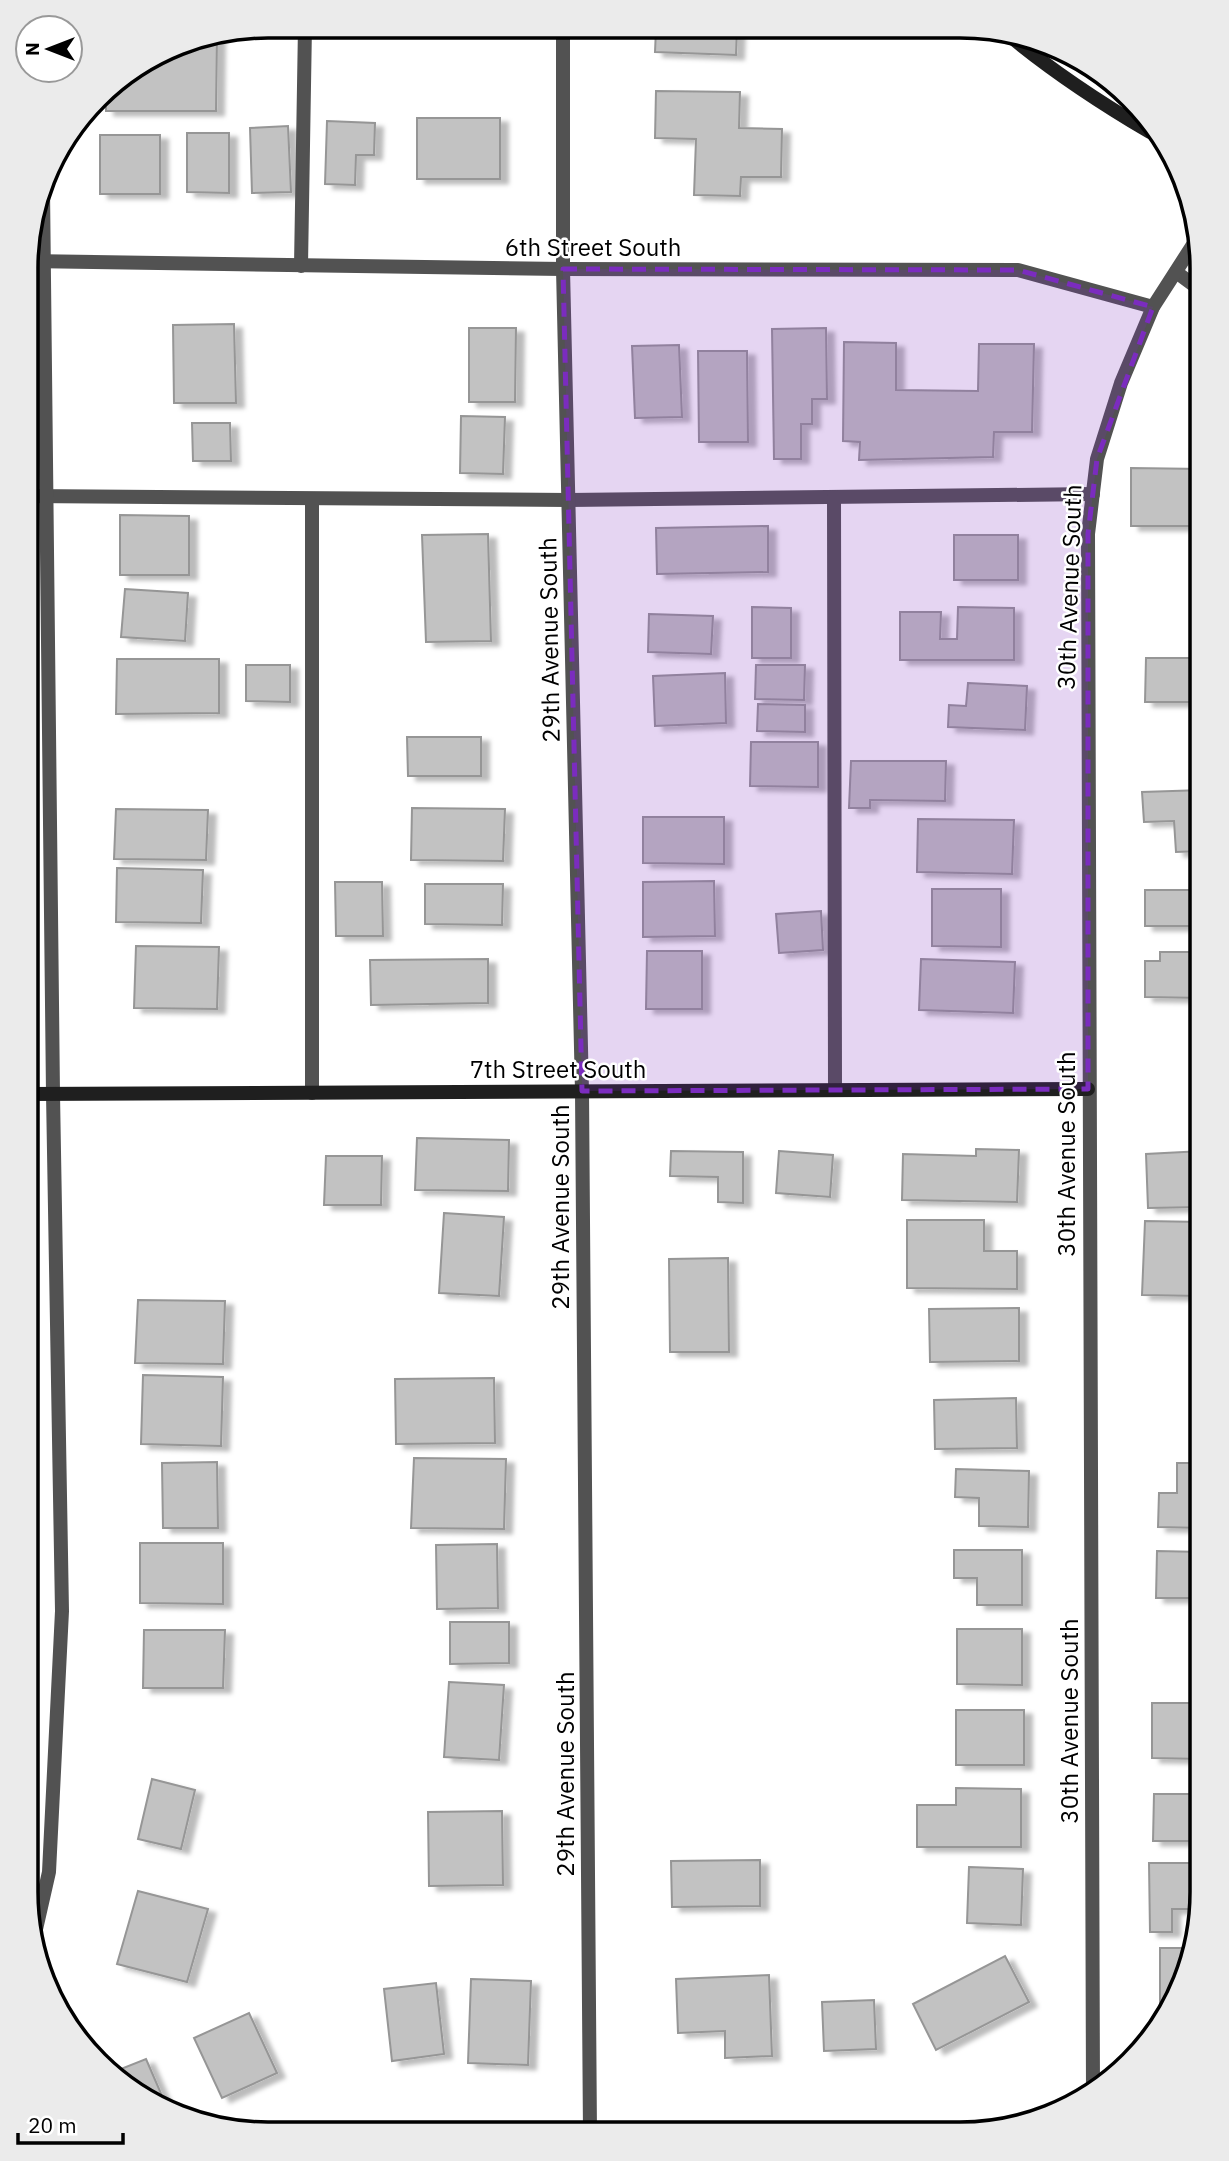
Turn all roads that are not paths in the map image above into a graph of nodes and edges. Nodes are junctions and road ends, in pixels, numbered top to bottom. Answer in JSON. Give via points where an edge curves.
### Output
{"nodes":[{"id":1,"x":305,"y":38,"type":"edge"},
{"id":2,"x":563,"y":38,"type":"edge"},
{"id":3,"x":1025,"y":49,"type":"edge"},
{"id":4,"x":1140,"y":126,"type":"edge"},
{"id":5,"x":43,"y":222,"type":"edge"},
{"id":6,"x":1189,"y":250,"type":"edge"},
{"id":7,"x":38,"y":262,"type":"edge"},
{"id":8,"x":44,"y":262,"type":"junction"},
{"id":9,"x":301,"y":266,"type":"junction"},
{"id":10,"x":564,"y":270,"type":"junction"},
{"id":11,"x":1175,"y":272,"type":"junction"},
{"id":12,"x":1190,"y":283,"type":"edge"},
{"id":13,"x":1153,"y":307,"type":"junction"},
{"id":14,"x":1093,"y":494,"type":"junction"},
{"id":15,"x":38,"y":497,"type":"edge"},
{"id":16,"x":47,"y":497,"type":"junction"},
{"id":17,"x":834,"y":497,"type":"junction"},
{"id":18,"x":312,"y":499,"type":"junction"},
{"id":19,"x":569,"y":500,"type":"junction"},
{"id":20,"x":1088,"y":1089,"type":"junction"},
{"id":21,"x":835,"y":1090,"type":"junction"},
{"id":22,"x":582,"y":1091,"type":"junction"},
{"id":23,"x":312,"y":1093,"type":"junction"},
{"id":24,"x":38,"y":1094,"type":"edge"},
{"id":25,"x":54,"y":1094,"type":"junction"},
{"id":26,"x":39,"y":1914,"type":"edge"},
{"id":27,"x":1093,"y":2080,"type":"edge"},
{"id":28,"x":590,"y":2122,"type":"edge"}],
"edges":[{"from":1,"to":9,"type":"street"},
{"from":2,"to":10,"type":"street","name":"29th Avenue South"},
{"from":3,"to":4,"type":"street"},
{"from":5,"to":8,"type":"street"},
{"from":6,"to":11,"type":"street","name":"30th Avenue South"},
{"from":7,"to":8,"type":"street","name":"6th Street South"},
{"from":8,"to":9,"type":"street","name":"6th Street South"},
{"from":8,"to":16,"type":"street"},
{"from":9,"to":10,"type":"street","name":"6th Street South"},
{"from":10,"to":13,"type":"street","name":"6th Street South","via":[[1018,270]]},
{"from":10,"to":19,"type":"street","name":"29th Avenue South"},
{"from":11,"to":12,"type":"street"},
{"from":11,"to":13,"type":"street","name":"30th Avenue South"},
{"from":13,"to":14,"type":"street","name":"30th Avenue South","via":[[1117,396],[1097,459]]},
{"from":14,"to":17,"type":"street"},
{"from":14,"to":20,"type":"street","name":"30th Avenue South","via":[[1088,534]]},
{"from":15,"to":16,"type":"street"},
{"from":16,"to":18,"type":"street"},
{"from":16,"to":25,"type":"street"},
{"from":17,"to":19,"type":"street"},
{"from":17,"to":21,"type":"street"},
{"from":18,"to":19,"type":"street"},
{"from":18,"to":23,"type":"street"},
{"from":19,"to":22,"type":"street","name":"29th Avenue South"},
{"from":20,"to":21,"type":"street","name":"7th Street South"},
{"from":20,"to":27,"type":"street","name":"30th Avenue South"},
{"from":21,"to":22,"type":"street","name":"7th Street South"},
{"from":22,"to":23,"type":"street","name":"7th Street South"},
{"from":22,"to":28,"type":"street","name":"29th Avenue South"},
{"from":23,"to":25,"type":"street","name":"7th Street South"},
{"from":24,"to":25,"type":"street","name":"7th Street South"},
{"from":25,"to":26,"type":"street","via":[[62,1611],[49,1872]]}]}
